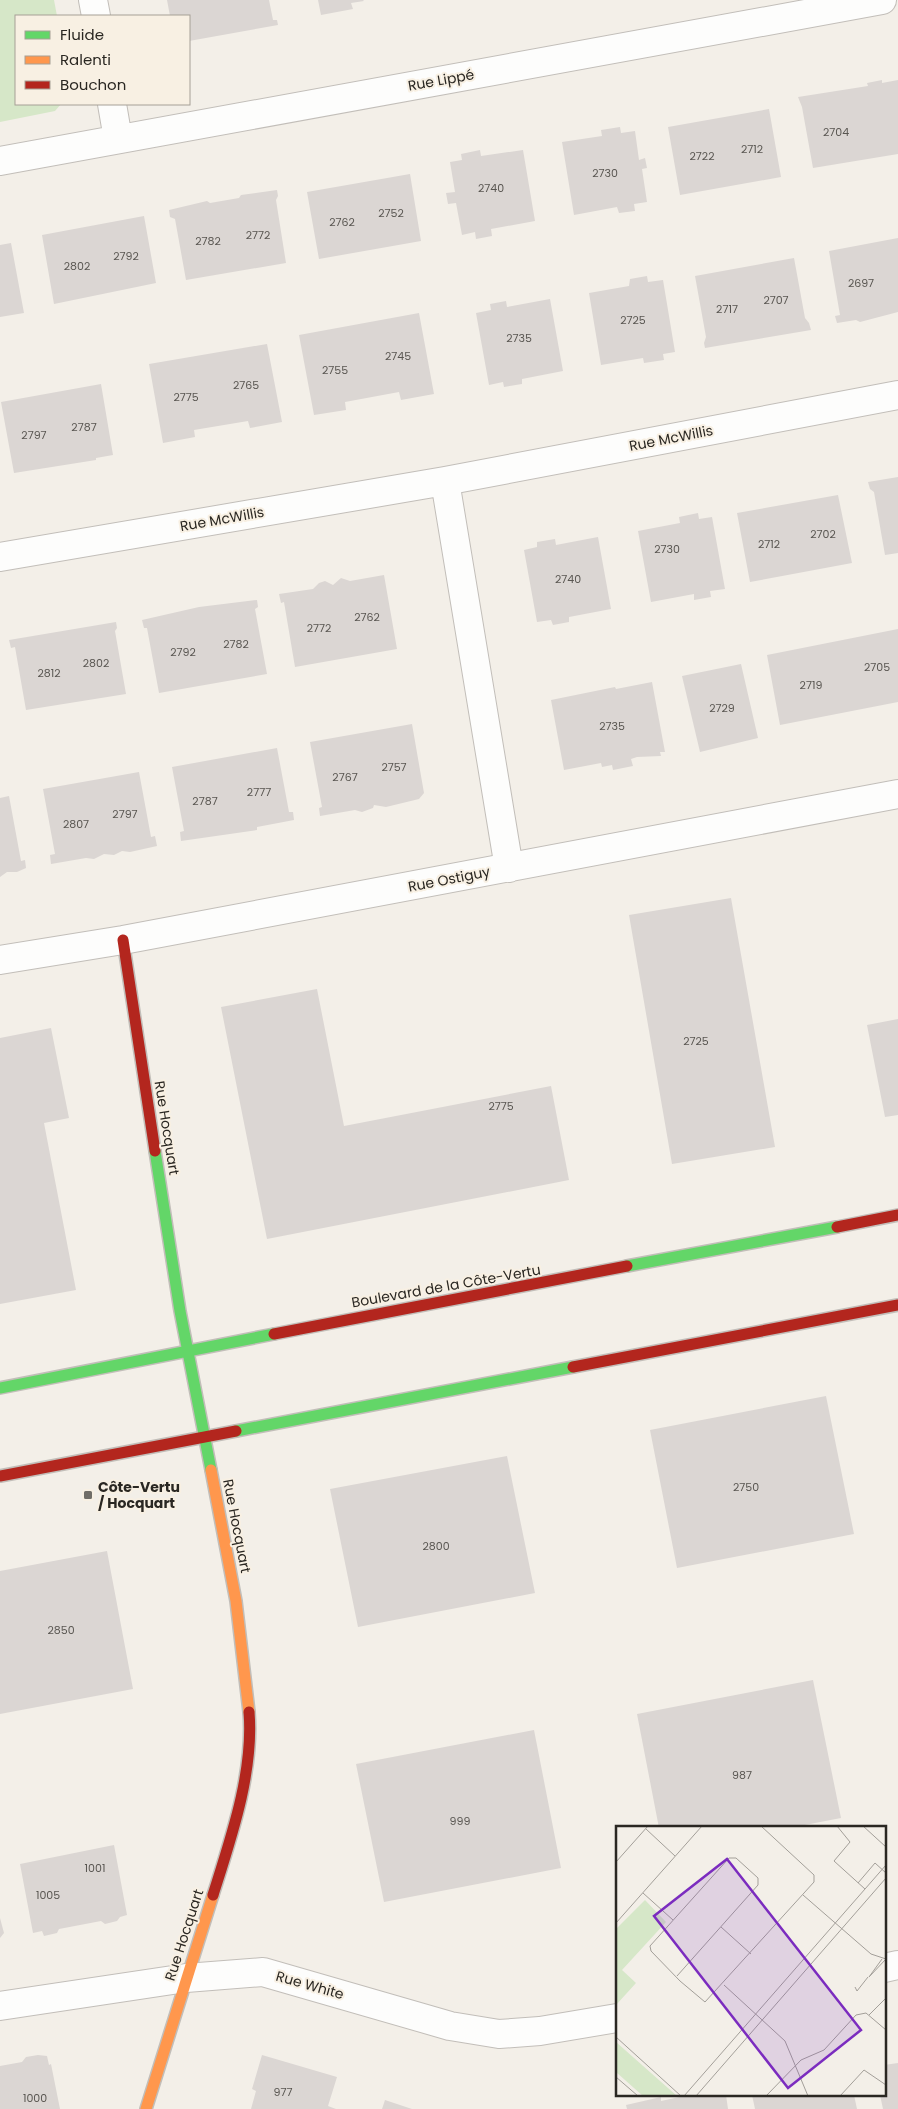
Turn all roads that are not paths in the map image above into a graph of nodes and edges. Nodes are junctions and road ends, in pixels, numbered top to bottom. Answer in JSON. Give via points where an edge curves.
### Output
{"nodes":[{"id":1,"x":94,"y":0,"type":"edge"},
{"id":2,"x":882,"y":0,"type":"edge"},
{"id":3,"x":96,"y":15,"type":"edge"},
{"id":4,"x":112,"y":105,"type":"edge"},
{"id":5,"x":118,"y":139,"type":"junction"},
{"id":6,"x":0,"y":161,"type":"edge"},
{"id":7,"x":898,"y":395,"type":"edge"},
{"id":8,"x":445,"y":481,"type":"junction"},
{"id":9,"x":0,"y":557,"type":"edge"},
{"id":10,"x":898,"y":794,"type":"edge"},
{"id":11,"x":509,"y":868,"type":"junction"},
{"id":12,"x":123,"y":940,"type":"junction"},
{"id":13,"x":0,"y":960,"type":"edge"},
{"id":14,"x":898,"y":1215,"type":"edge"},
{"id":15,"x":898,"y":1305,"type":"edge"},
{"id":16,"x":188,"y":1352,"type":"junction"},
{"id":17,"x":0,"y":1388,"type":"edge"},
{"id":18,"x":203,"y":1437,"type":"junction"},
{"id":19,"x":0,"y":1476,"type":"edge"},
{"id":20,"x":186,"y":1978,"type":"junction"},
{"id":21,"x":0,"y":2006,"type":"edge"},
{"id":22,"x":616,"y":2018,"type":"edge"},
{"id":23,"x":146,"y":2109,"type":"edge"}],
"edges":[{"from":1,"to":3,"type":"street"},
{"from":2,"to":5,"type":"street","name":"Rue Lippé"},
{"from":4,"to":5,"type":"street"},
{"from":5,"to":6,"type":"street","name":"Rue Lippé"},
{"from":7,"to":8,"type":"street","name":"Rue McWillis"},
{"from":8,"to":9,"type":"street","name":"Rue McWillis"},
{"from":8,"to":11,"type":"street"},
{"from":10,"to":11,"type":"street","name":"Rue Ostiguy"},
{"from":11,"to":12,"type":"street","name":"Rue Ostiguy"},
{"from":12,"to":13,"type":"street","name":"Rue Ostiguy"},
{"from":12,"to":16,"type":"main road","name":"Rue Hocquart"},
{"from":14,"to":16,"type":"main road","name":"Boulevard de la Côte-Vertu"},
{"from":15,"to":18,"type":"main road"},
{"from":16,"to":17,"type":"main road","name":"Boulevard de la Côte-Vertu"},
{"from":16,"to":18,"type":"main road","name":"Rue Hocquart"},
{"from":18,"to":19,"type":"main road"},
{"from":18,"to":20,"type":"main road","name":"Rue Hocquart","via":[[236,1601],[250,1738],[234,1828]]},
{"from":20,"to":21,"type":"street","name":"Rue White"},
{"from":20,"to":22,"type":"street","name":"Rue White","via":[[262,1972],[450,2026],[499,2034],[540,2031]]},
{"from":20,"to":23,"type":"main road","name":"Rue Hocquart"}]}
